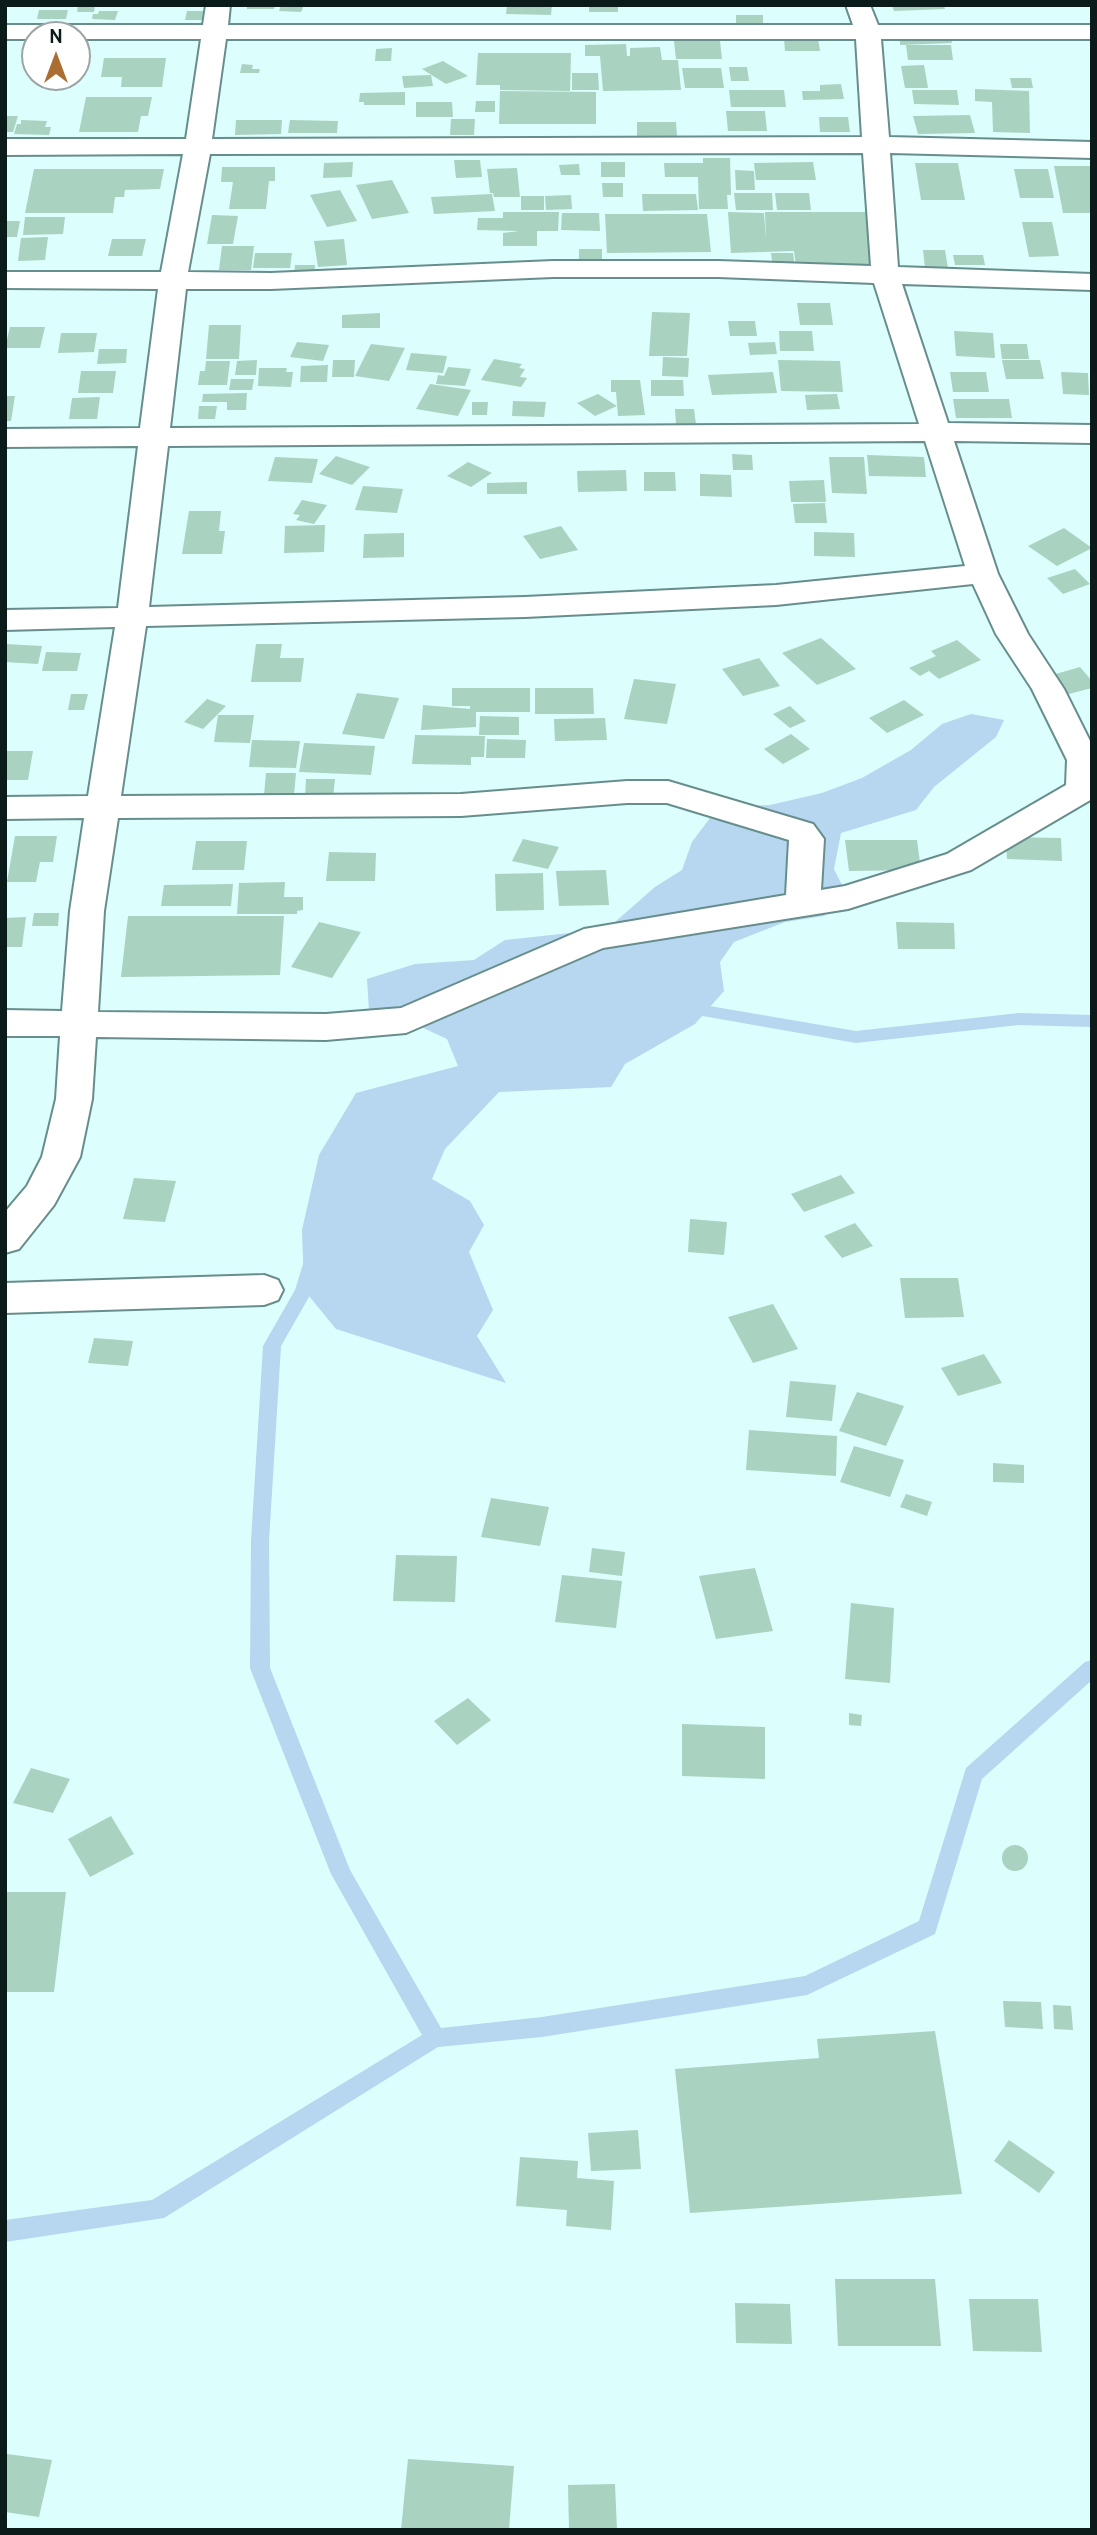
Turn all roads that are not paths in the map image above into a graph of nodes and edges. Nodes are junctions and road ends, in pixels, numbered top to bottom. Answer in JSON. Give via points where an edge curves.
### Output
{"nodes":[{"id":1,"x":858,"y":5,"type":"edge"},
{"id":2,"x":216,"y":18,"type":"edge"},
{"id":3,"x":868,"y":31,"type":"junction"},
{"id":4,"x":5,"y":32,"type":"edge"},
{"id":5,"x":1092,"y":32,"type":"edge"},
{"id":6,"x":877,"y":145,"type":"junction"},
{"id":7,"x":198,"y":146,"type":"junction"},
{"id":8,"x":5,"y":147,"type":"edge"},
{"id":9,"x":1092,"y":150,"type":"edge"},
{"id":10,"x":886,"y":274,"type":"junction"},
{"id":11,"x":5,"y":280,"type":"edge"},
{"id":12,"x":173,"y":280,"type":"junction"},
{"id":13,"x":1092,"y":282,"type":"edge"},
{"id":14,"x":936,"y":433,"type":"junction"},
{"id":15,"x":1092,"y":434,"type":"edge"},
{"id":16,"x":156,"y":436,"type":"junction"},
{"id":17,"x":5,"y":439,"type":"edge"},
{"id":18,"x":983,"y":574,"type":"junction"},
{"id":19,"x":132,"y":617,"type":"junction"},
{"id":20,"x":5,"y":620,"type":"edge"},
{"id":21,"x":104,"y":806,"type":"junction"},
{"id":22,"x":5,"y":808,"type":"edge"},
{"id":23,"x":803,"y":904,"type":"junction"},
{"id":24,"x":5,"y":1023,"type":"edge"},
{"id":25,"x":79,"y":1023,"type":"junction"},
{"id":26,"x":5,"y":1239,"type":"edge"},
{"id":27,"x":264,"y":1290,"type":"dead end"},
{"id":28,"x":5,"y":1298,"type":"edge"}],
"edges":[{"from":1,"to":3,"type":"street"},
{"from":2,"to":3,"type":"street"},
{"from":2,"to":4,"type":"street"},
{"from":2,"to":7,"type":"street"},
{"from":3,"to":5,"type":"street"},
{"from":3,"to":6,"type":"street"},
{"from":6,"to":7,"type":"street"},
{"from":6,"to":9,"type":"street"},
{"from":6,"to":10,"type":"street"},
{"from":7,"to":8,"type":"street"},
{"from":7,"to":12,"type":"street"},
{"from":10,"to":12,"type":"street","via":[[552,269],[271,281]]},
{"from":10,"to":13,"type":"street"},
{"from":10,"to":14,"type":"street"},
{"from":11,"to":12,"type":"street"},
{"from":12,"to":16,"type":"street"},
{"from":14,"to":15,"type":"street"},
{"from":14,"to":16,"type":"street"},
{"from":14,"to":18,"type":"street"},
{"from":16,"to":17,"type":"street"},
{"from":16,"to":19,"type":"street"},
{"from":18,"to":19,"type":"street","via":[[776,595]]},
{"from":18,"to":23,"type":"street","via":[[1083,760],[1082,790],[960,862],[848,897]]},
{"from":19,"to":20,"type":"street"},
{"from":19,"to":21,"type":"street"},
{"from":21,"to":22,"type":"street"},
{"from":21,"to":23,"type":"street","via":[[461,805],[668,792],[801,832],[807,839]]},
{"from":21,"to":25,"type":"street","via":[[87,911]]},
{"from":23,"to":25,"type":"street","via":[[596,937],[407,1020],[326,1027]]},
{"from":24,"to":25,"type":"street"},
{"from":25,"to":26,"type":"street","via":[[74,1099],[61,1157],[41,1195]]},
{"from":27,"to":28,"type":"street"}]}
